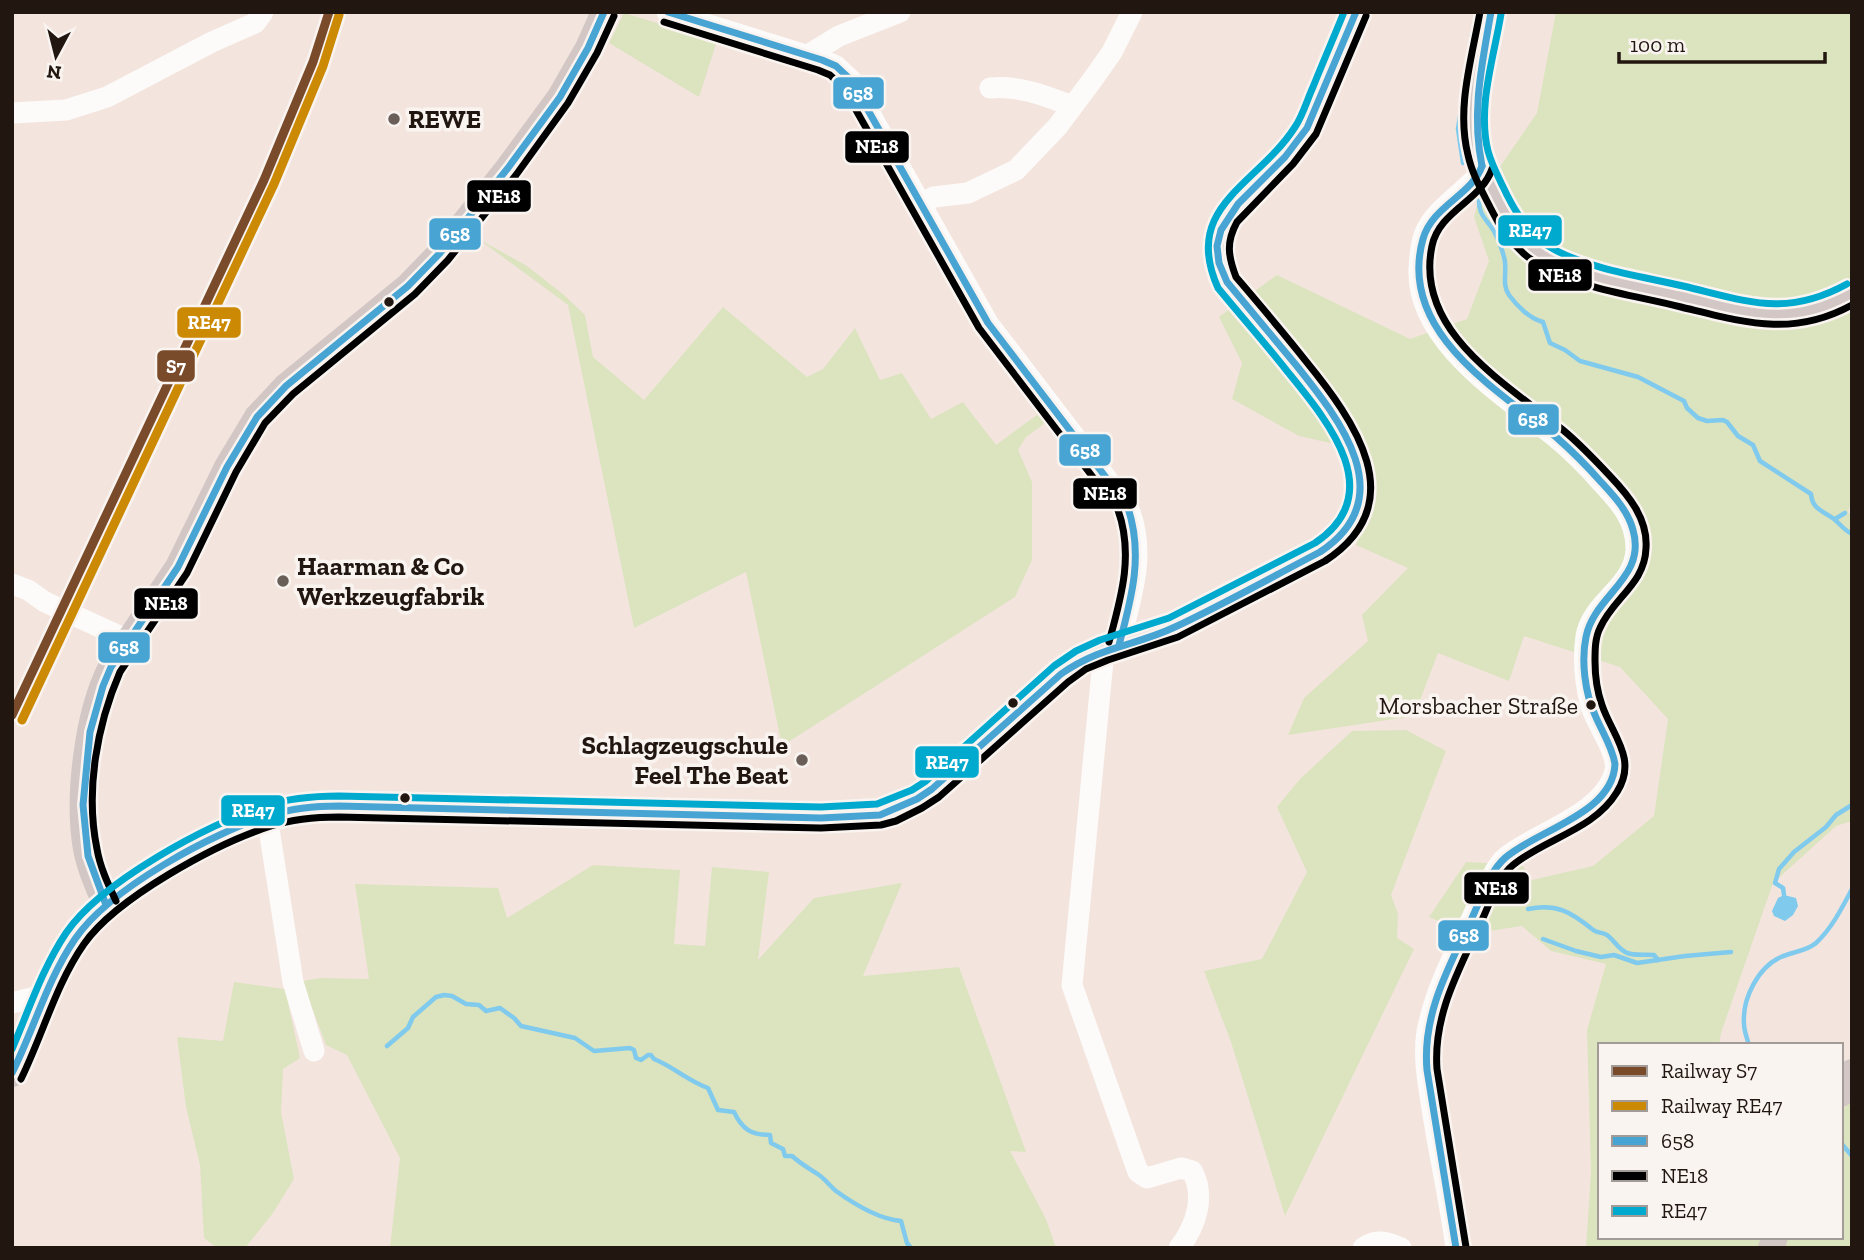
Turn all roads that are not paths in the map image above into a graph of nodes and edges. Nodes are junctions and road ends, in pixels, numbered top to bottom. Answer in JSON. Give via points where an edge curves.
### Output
{"nodes":[{"id":1,"x":263,"y":12,"type":"edge"},
{"id":2,"x":604,"y":12,"type":"edge"},
{"id":3,"x":667,"y":12,"type":"edge"},
{"id":4,"x":900,"y":12,"type":"edge"},
{"id":5,"x":1132,"y":12,"type":"edge"},
{"id":6,"x":1356,"y":12,"type":"edge"},
{"id":7,"x":1491,"y":12,"type":"edge"},
{"id":8,"x":812,"y":57,"type":"junction"},
{"id":9,"x":990,"y":88,"type":"dead end"},
{"id":10,"x":1072,"y":106,"type":"junction"},
{"id":11,"x":12,"y":113,"type":"edge"},
{"id":12,"x":1482,"y":166,"type":"junction"},
{"id":13,"x":922,"y":202,"type":"junction"},
{"id":14,"x":1852,"y":293,"type":"edge"},
{"id":15,"x":12,"y":584,"type":"edge"},
{"id":16,"x":128,"y":640,"type":"junction"},
{"id":17,"x":1112,"y":648,"type":"junction"},
{"id":18,"x":267,"y":816,"type":"junction"},
{"id":19,"x":106,"y":905,"type":"junction"},
{"id":20,"x":47,"y":994,"type":"junction"},
{"id":21,"x":12,"y":1003,"type":"edge"},
{"id":22,"x":314,"y":1051,"type":"dead end"},
{"id":23,"x":1852,"y":1072,"type":"edge"},
{"id":24,"x":12,"y":1074,"type":"edge"},
{"id":25,"x":1843,"y":1090,"type":"edge"},
{"id":26,"x":1179,"y":1248,"type":"edge"},
{"id":27,"x":1363,"y":1248,"type":"edge"},
{"id":28,"x":1401,"y":1248,"type":"edge"},
{"id":29,"x":1456,"y":1248,"type":"edge"}],
"edges":[{"from":1,"to":11,"type":"street","via":[[255,23],[107,97],[53,112]]},
{"from":2,"to":16,"type":"main road","via":[[560,96],[440,253],[408,286],[286,386],[257,417],[177,567]]},
{"from":3,"to":8,"type":"street"},
{"from":4,"to":8,"type":"street","via":[[839,36]]},
{"from":5,"to":10,"type":"street","via":[[1112,52]]},
{"from":6,"to":17,"type":"main road","via":[[1307,128],[1230,213],[1219,233],[1216,252],[1227,282],[1328,404],[1348,437],[1361,486],[1352,520],[1340,538],[1320,552],[1173,628]]},
{"from":7,"to":12,"type":"main road","via":[[1475,116]]},
{"from":8,"to":13,"type":"street","via":[[836,66],[851,80]]},
{"from":9,"to":10,"type":"street","via":[[1007,86]]},
{"from":10,"to":13,"type":"street","via":[[1016,170],[968,193]]},
{"from":12,"to":14,"type":"main road","via":[[1518,233],[1533,250],[1560,265],[1781,316],[1802,314]]},
{"from":12,"to":29,"type":"street","via":[[1479,175],[1429,224],[1423,238],[1420,288],[1429,315],[1466,363],[1558,440],[1618,500],[1632,525],[1636,558],[1587,633],[1587,687],[1594,715],[1614,757],[1611,782],[1572,820],[1505,858],[1435,1000],[1427,1033],[1426,1071]]},
{"from":13,"to":17,"type":"street","via":[[988,323],[1130,512],[1137,533],[1137,563]]},
{"from":15,"to":16,"type":"street"},
{"from":16,"to":19,"type":"main road","via":[[102,685],[87,758],[84,830],[93,877]]},
{"from":17,"to":18,"type":"main road","via":[[1061,674],[932,789],[890,814],[821,818],[338,806]]},
{"from":17,"to":26,"type":"street","via":[[1072,985],[1138,1172],[1147,1178],[1181,1168],[1192,1171],[1199,1182],[1189,1236]]},
{"from":18,"to":19,"type":"main road","via":[[152,873]]},
{"from":18,"to":22,"type":"street","via":[[293,982]]},
{"from":19,"to":20,"type":"main road","via":[[88,921]]},
{"from":20,"to":21,"type":"street"},
{"from":20,"to":24,"type":"main road"},
{"from":23,"to":25,"type":"main road"},
{"from":27,"to":28,"type":"street","via":[[1384,1241]]}]}
